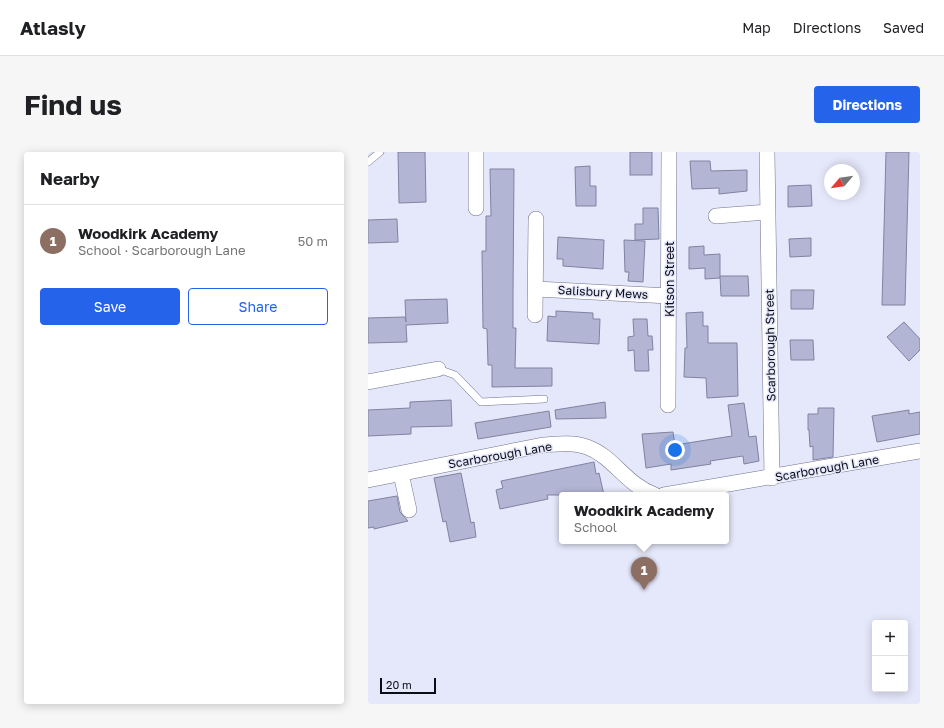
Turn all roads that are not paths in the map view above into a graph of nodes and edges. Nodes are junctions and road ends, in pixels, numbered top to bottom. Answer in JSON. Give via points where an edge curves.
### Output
{"nodes":[{"id":1,"x":380,"y":152,"type":"edge"},
{"id":2,"x":476,"y":152,"type":"edge"},
{"id":3,"x":670,"y":152,"type":"edge"},
{"id":4,"x":767,"y":152,"type":"edge"},
{"id":5,"x":368,"y":162,"type":"edge"},
{"id":6,"x":476,"y":208,"type":"dead end"},
{"id":7,"x":767,"y":212,"type":"junction"},
{"id":8,"x":716,"y":216,"type":"dead end"},
{"id":9,"x":536,"y":219,"type":"dead end"},
{"id":10,"x":536,"y":288,"type":"junction"},
{"id":11,"x":669,"y":296,"type":"junction"},
{"id":12,"x":535,"y":315,"type":"dead end"},
{"id":13,"x":438,"y":369,"type":"joint"},
{"id":14,"x":368,"y":382,"type":"edge"},
{"id":15,"x":544,"y":399,"type":"dead end"},
{"id":16,"x":668,"y":405,"type":"dead end"},
{"id":17,"x":920,"y":451,"type":"edge"},
{"id":18,"x":401,"y":474,"type":"junction"},
{"id":19,"x":772,"y":478,"type":"junction"},
{"id":20,"x":368,"y":480,"type":"edge"},
{"id":21,"x":646,"y":492,"type":"edge"},
{"id":22,"x":683,"y":492,"type":"edge"},
{"id":23,"x":409,"y":510,"type":"dead end"}],
"edges":[{"from":1,"to":5,"type":"lane"},
{"from":2,"to":6,"type":"street"},
{"from":3,"to":11,"type":"street","name":"Kitson Street"},
{"from":4,"to":7,"type":"street","name":"Scarborough Street"},
{"from":7,"to":8,"type":"street"},
{"from":7,"to":19,"type":"street","name":"Scarborough Street"},
{"from":9,"to":10,"type":"street"},
{"from":10,"to":11,"type":"street","name":"Salisbury Mews"},
{"from":10,"to":12,"type":"street"},
{"from":11,"to":16,"type":"street","name":"Kitson Street"},
{"from":13,"to":14,"type":"street"},
{"from":13,"to":15,"type":"lane","via":[[455,375],[481,402]]},
{"from":17,"to":19,"type":"street","name":"Scarborough Lane"},
{"from":18,"to":20,"type":"street","name":"Scarborough Lane"},
{"from":18,"to":21,"type":"street","name":"Scarborough Lane","via":[[543,445],[565,444],[586,447],[602,455],[628,480]]},
{"from":18,"to":23,"type":"street"},
{"from":19,"to":22,"type":"street","name":"Scarborough Lane"}]}
